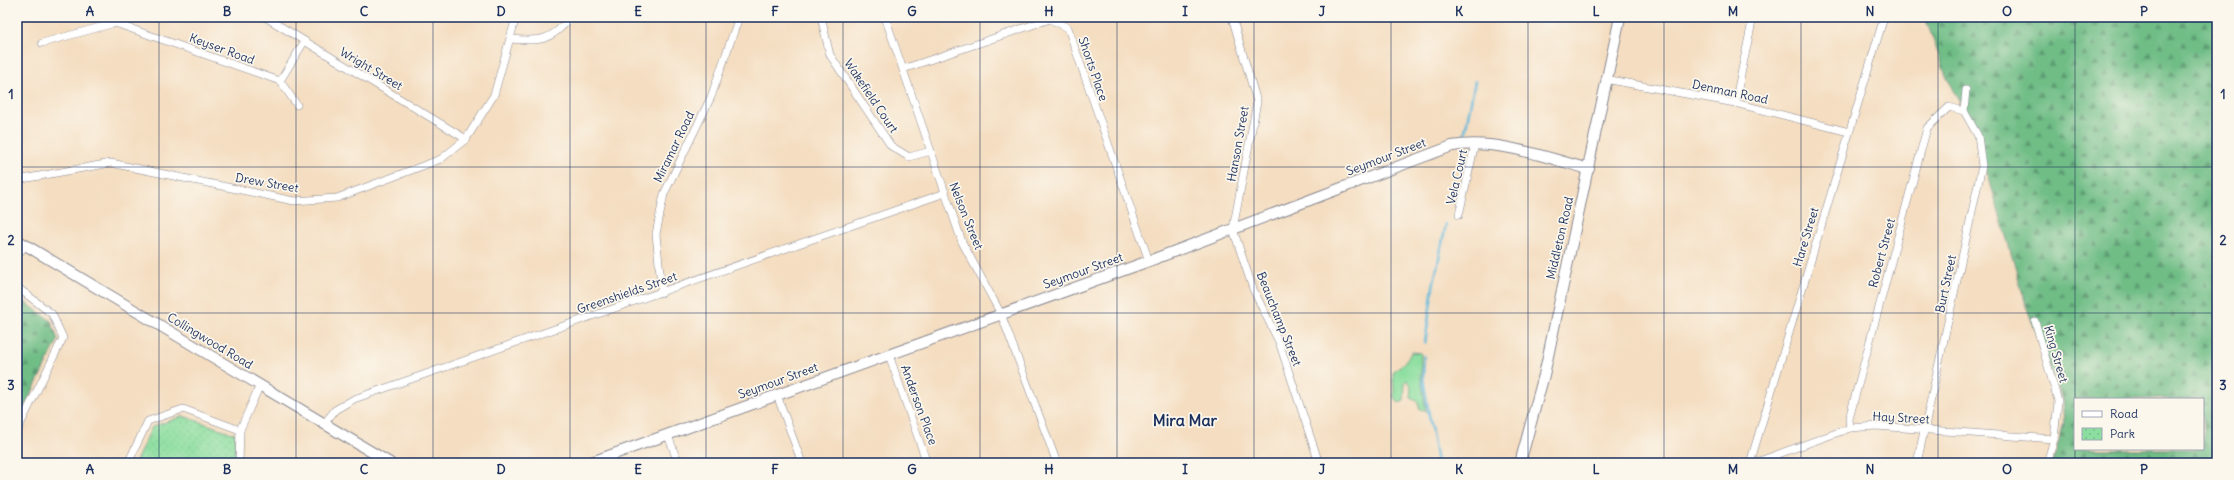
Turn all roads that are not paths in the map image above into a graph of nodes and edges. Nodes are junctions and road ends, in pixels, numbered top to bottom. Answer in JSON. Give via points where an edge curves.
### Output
{"nodes":[{"id":1,"x":265,"y":17,"type":"edge"},
{"id":2,"x":516,"y":17,"type":"edge"},
{"id":3,"x":571,"y":17,"type":"edge"},
{"id":4,"x":739,"y":17,"type":"edge"},
{"id":5,"x":821,"y":17,"type":"edge"},
{"id":6,"x":884,"y":17,"type":"edge"},
{"id":7,"x":1246,"y":17,"type":"edge"},
{"id":8,"x":1620,"y":17,"type":"edge"},
{"id":9,"x":1753,"y":17,"type":"edge"},
{"id":10,"x":1884,"y":17,"type":"edge"},
{"id":11,"x":1233,"y":19,"type":"edge"},
{"id":12,"x":511,"y":39,"type":"junction"},
{"id":13,"x":304,"y":42,"type":"junction"},
{"id":14,"x":42,"y":43,"type":"dead end"},
{"id":15,"x":903,"y":70,"type":"junction"},
{"id":16,"x":1605,"y":79,"type":"junction"},
{"id":17,"x":280,"y":81,"type":"junction"},
{"id":18,"x":1966,"y":90,"type":"dead end"},
{"id":19,"x":1735,"y":103,"type":"junction"},
{"id":20,"x":297,"y":105,"type":"dead end"},
{"id":21,"x":1964,"y":111,"type":"junction"},
{"id":22,"x":1849,"y":132,"type":"junction"},
{"id":23,"x":466,"y":139,"type":"junction"},
{"id":24,"x":1475,"y":144,"type":"junction"},
{"id":25,"x":931,"y":151,"type":"junction"},
{"id":26,"x":1589,"y":169,"type":"junction"},
{"id":27,"x":17,"y":180,"type":"edge"},
{"id":28,"x":945,"y":193,"type":"junction"},
{"id":29,"x":1459,"y":215,"type":"dead end"},
{"id":30,"x":1233,"y":229,"type":"junction"},
{"id":31,"x":21,"y":243,"type":"edge"},
{"id":32,"x":17,"y":254,"type":"edge"},
{"id":33,"x":1149,"y":260,"type":"junction"},
{"id":34,"x":17,"y":287,"type":"edge"},
{"id":35,"x":662,"y":292,"type":"junction"},
{"id":36,"x":1001,"y":314,"type":"junction"},
{"id":37,"x":2035,"y":321,"type":"dead end"},
{"id":38,"x":889,"y":355,"type":"junction"},
{"id":39,"x":259,"y":387,"type":"junction"},
{"id":40,"x":778,"y":395,"type":"junction"},
{"id":41,"x":324,"y":424,"type":"junction"},
{"id":42,"x":1850,"y":428,"type":"junction"},
{"id":43,"x":240,"y":430,"type":"junction"},
{"id":44,"x":1925,"y":430,"type":"junction"},
{"id":45,"x":17,"y":431,"type":"edge"},
{"id":46,"x":668,"y":435,"type":"junction"},
{"id":47,"x":2054,"y":439,"type":"junction"},
{"id":48,"x":379,"y":460,"type":"edge"},
{"id":49,"x":128,"y":463,"type":"edge"},
{"id":50,"x":239,"y":463,"type":"edge"},
{"id":51,"x":390,"y":463,"type":"edge"},
{"id":52,"x":589,"y":463,"type":"edge"},
{"id":53,"x":678,"y":463,"type":"edge"},
{"id":54,"x":802,"y":463,"type":"edge"},
{"id":55,"x":928,"y":463,"type":"edge"},
{"id":56,"x":1057,"y":463,"type":"edge"},
{"id":57,"x":1319,"y":463,"type":"edge"},
{"id":58,"x":1520,"y":463,"type":"edge"},
{"id":59,"x":1750,"y":463,"type":"edge"},
{"id":60,"x":1754,"y":463,"type":"edge"},
{"id":61,"x":1917,"y":463,"type":"edge"},
{"id":62,"x":2047,"y":463,"type":"edge"}],
"edges":[{"from":1,"to":13,"type":"street","name":"Wright Street"},
{"from":2,"to":12,"type":"street","name":"Drew Street"},
{"from":3,"to":12,"type":"street","via":[[563,27],[546,39]]},
{"from":4,"to":35,"type":"street","name":"Miramar Road","via":[[711,97],[664,194],[656,234]]},
{"from":5,"to":25,"type":"street","name":"Wakefield Court","via":[[830,55],[890,146],[909,156]]},
{"from":6,"to":15,"type":"street","name":"Nelson Street"},
{"from":7,"to":11,"type":"street"},
{"from":8,"to":16,"type":"street","name":"Middleton Road"},
{"from":9,"to":19,"type":"street"},
{"from":10,"to":22,"type":"street","name":"Hare Street"},
{"from":11,"to":30,"type":"street","name":"Hanson Street","via":[[1256,102]]},
{"from":12,"to":23,"type":"street","name":"Drew Street","via":[[494,95]]},
{"from":13,"to":17,"type":"street"},
{"from":13,"to":23,"type":"street","name":"Wright Street"},
{"from":14,"to":17,"type":"street","name":"Keyser Road","via":[[115,22]]},
{"from":15,"to":25,"type":"street","name":"Nelson Street"},
{"from":15,"to":33,"type":"street","name":"Shorts Place","via":[[1050,19],[1068,28]]},
{"from":16,"to":19,"type":"street","name":"Denman Road"},
{"from":16,"to":26,"type":"street","name":"Middleton Road"},
{"from":17,"to":20,"type":"street"},
{"from":18,"to":21,"type":"street"},
{"from":19,"to":22,"type":"street","name":"Denman Road"},
{"from":21,"to":42,"type":"street","name":"Robert Street","via":[[1949,108],[1927,128],[1849,418]]},
{"from":21,"to":44,"type":"street","name":"Burt Street","via":[[1978,136],[1982,166]]},
{"from":22,"to":59,"type":"street","name":"Hare Street"},
{"from":23,"to":27,"type":"street","name":"Drew Street","via":[[441,159],[337,198],[294,201],[111,164]]},
{"from":24,"to":26,"type":"street","name":"Seymour Street","via":[[1497,146]]},
{"from":24,"to":29,"type":"street","name":"Vela Court"},
{"from":24,"to":30,"type":"street","name":"Seymour Street","via":[[1452,146]]},
{"from":25,"to":28,"type":"street","name":"Nelson Street"},
{"from":26,"to":58,"type":"street","name":"Middleton Road","via":[[1544,375]]},
{"from":28,"to":35,"type":"street","name":"Greenshields Street"},
{"from":28,"to":36,"type":"street","name":"Nelson Street","via":[[962,242]]},
{"from":30,"to":33,"type":"street","name":"Seymour Street"},
{"from":30,"to":57,"type":"street","name":"Beauchamp Street","via":[[1254,289],[1279,342]]},
{"from":31,"to":32,"type":"street"},
{"from":31,"to":39,"type":"street","name":"Collingwood Road"},
{"from":33,"to":36,"type":"street","name":"Seymour Street"},
{"from":34,"to":45,"type":"street","via":[[52,314],[63,338]]},
{"from":35,"to":41,"type":"street","name":"Greenshields Street","via":[[354,399],[334,410]]},
{"from":36,"to":38,"type":"street","name":"Seymour Street"},
{"from":36,"to":56,"type":"street","name":"Nelson Street"},
{"from":37,"to":47,"type":"street","name":"King Street","via":[[2058,401]]},
{"from":38,"to":40,"type":"street","name":"Seymour Street"},
{"from":38,"to":55,"type":"street","name":"Anderson Place"},
{"from":39,"to":41,"type":"street","name":"Collingwood Road"},
{"from":39,"to":43,"type":"street"},
{"from":40,"to":46,"type":"street","name":"Seymour Street"},
{"from":40,"to":54,"type":"street"},
{"from":41,"to":48,"type":"street","name":"Collingwood Road"},
{"from":42,"to":44,"type":"street","name":"Hay Street","via":[[1876,426]]},
{"from":42,"to":60,"type":"street","name":"Hay Street"},
{"from":43,"to":49,"type":"street","via":[[183,409],[148,421]]},
{"from":43,"to":50,"type":"street"},
{"from":44,"to":47,"type":"street","name":"Hay Street"},
{"from":44,"to":61,"type":"street","name":"Burt Street"},
{"from":46,"to":52,"type":"street","name":"Seymour Street"},
{"from":46,"to":53,"type":"street"},
{"from":47,"to":62,"type":"street","name":"King Street"},
{"from":48,"to":51,"type":"street","name":"Collingwood Road"}]}
